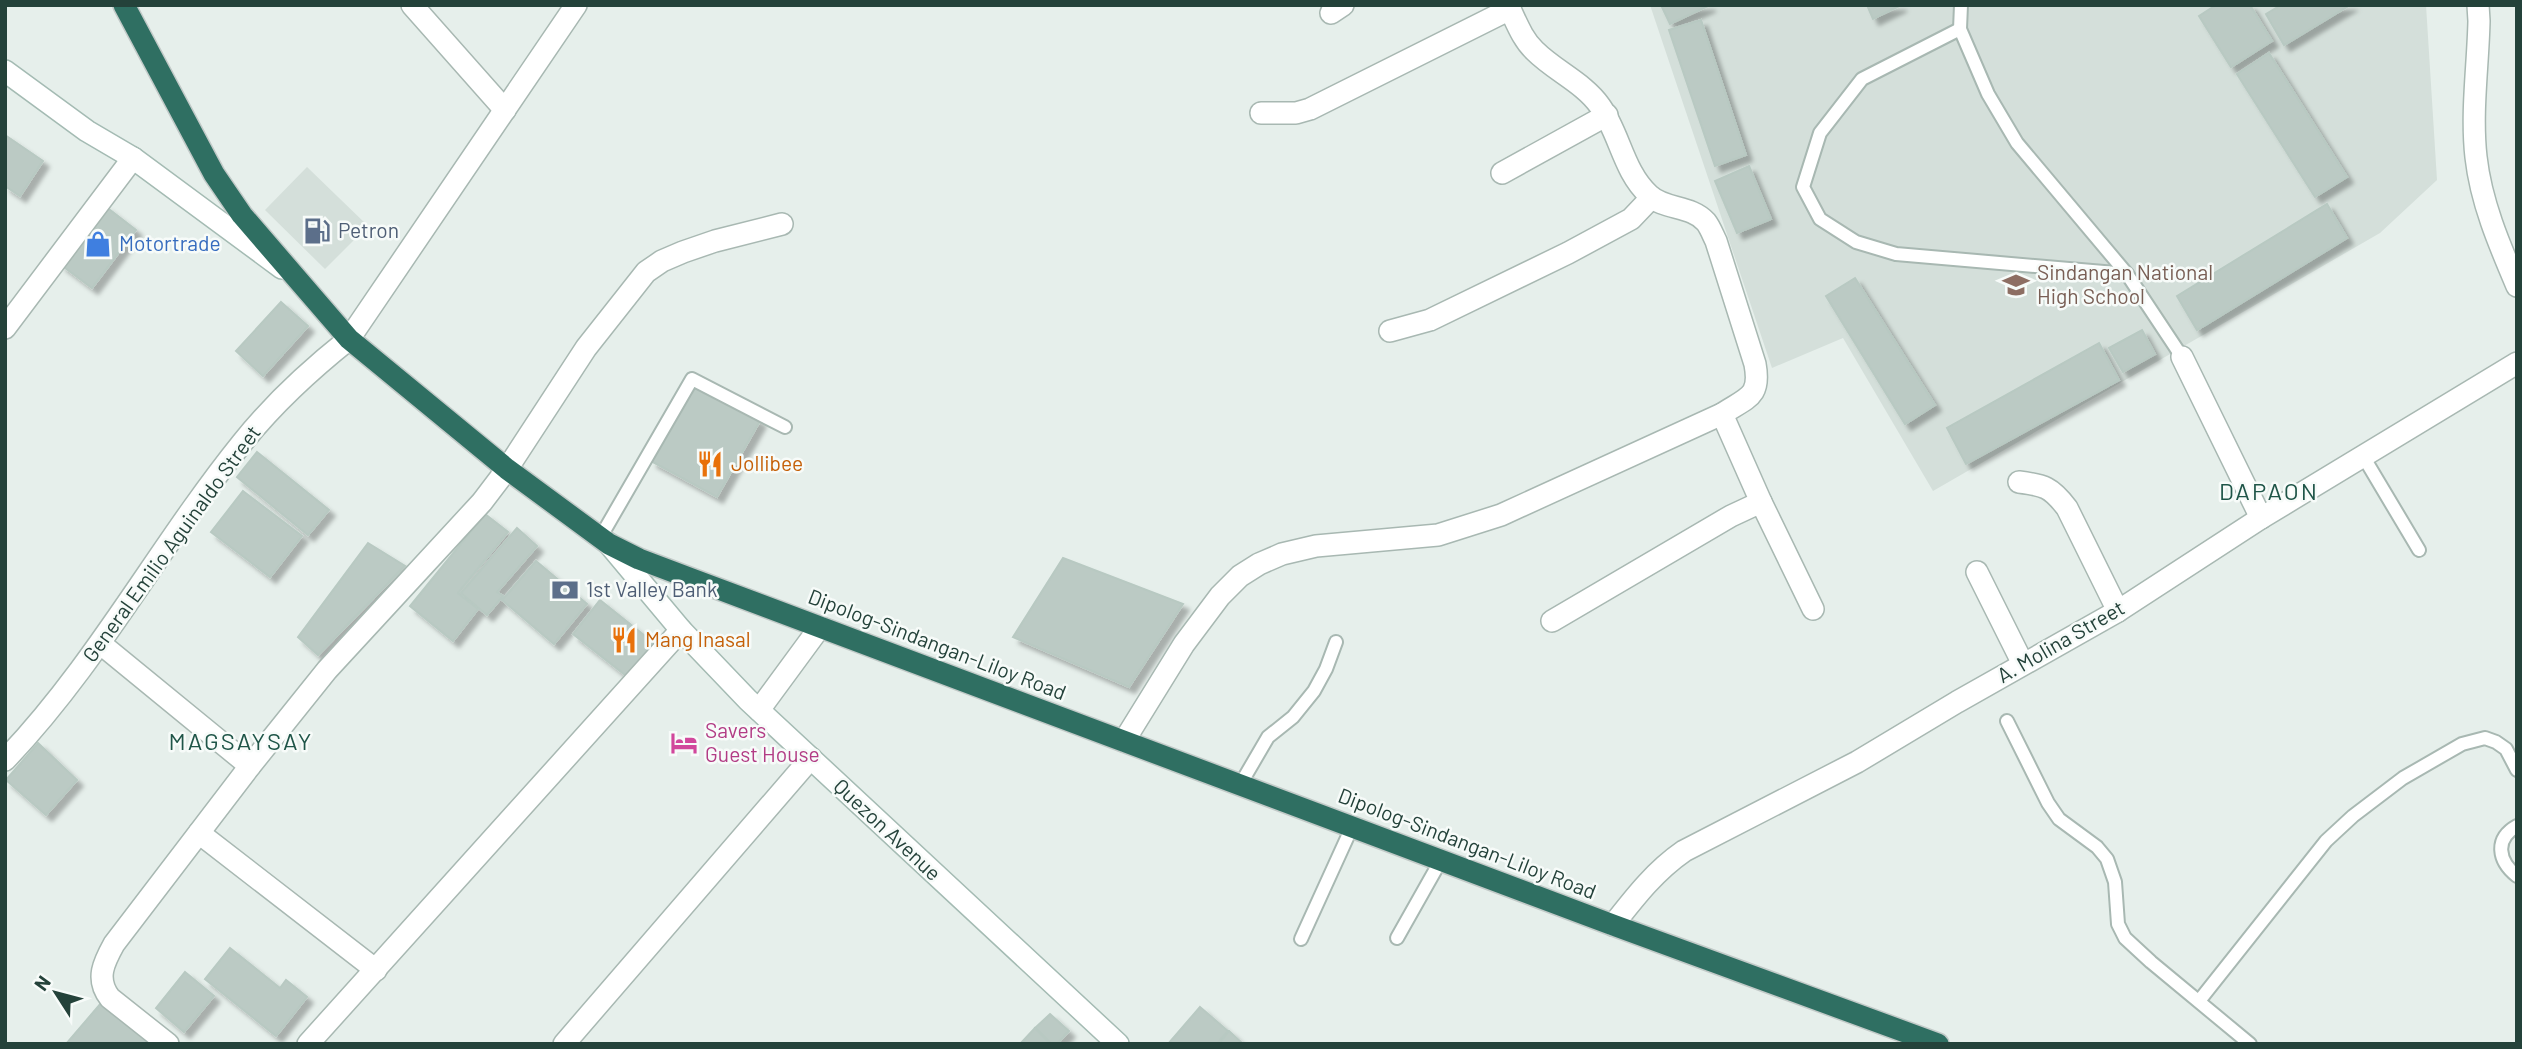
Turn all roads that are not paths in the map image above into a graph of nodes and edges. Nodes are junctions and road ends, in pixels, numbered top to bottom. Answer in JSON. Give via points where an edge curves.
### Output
{"nodes":[{"id":1,"x":124,"y":5,"type":"edge"},
{"id":2,"x":412,"y":5,"type":"edge"},
{"id":3,"x":576,"y":5,"type":"edge"},
{"id":4,"x":1961,"y":5,"type":"edge"},
{"id":5,"x":2478,"y":5,"type":"edge"},
{"id":6,"x":1509,"y":7,"type":"edge"},
{"id":7,"x":1960,"y":29,"type":"junction"},
{"id":8,"x":5,"y":71,"type":"edge"},
{"id":9,"x":505,"y":110,"type":"junction"},
{"id":10,"x":1261,"y":113,"type":"dead end"},
{"id":11,"x":1607,"y":115,"type":"junction"},
{"id":12,"x":133,"y":158,"type":"junction"},
{"id":13,"x":1502,"y":173,"type":"dead end"},
{"id":14,"x":1651,"y":198,"type":"junction"},
{"id":15,"x":782,"y":224,"type":"dead end"},
{"id":16,"x":2127,"y":274,"type":"junction"},
{"id":17,"x":292,"y":275,"type":"junction"},
{"id":18,"x":2517,"y":286,"type":"edge"},
{"id":19,"x":5,"y":328,"type":"edge"},
{"id":20,"x":1390,"y":331,"type":"dead end"},
{"id":21,"x":349,"y":338,"type":"junction"},
{"id":22,"x":2182,"y":358,"type":"joint"},
{"id":23,"x":2517,"y":363,"type":"edge"},
{"id":24,"x":1722,"y":414,"type":"junction"},
{"id":25,"x":785,"y":427,"type":"dead end"},
{"id":26,"x":2363,"y":456,"type":"junction"},
{"id":27,"x":507,"y":469,"type":"junction"},
{"id":28,"x":2019,"y":482,"type":"dead end"},
{"id":29,"x":1761,"y":502,"type":"junction"},
{"id":30,"x":2261,"y":518,"type":"junction"},
{"id":31,"x":605,"y":541,"type":"junction"},
{"id":32,"x":2419,"y":550,"type":"dead end"},
{"id":33,"x":1977,"y":572,"type":"dead end"},
{"id":34,"x":1813,"y":608,"type":"dead end"},
{"id":35,"x":2118,"y":611,"type":"junction"},
{"id":36,"x":1552,"y":621,"type":"dead end"},
{"id":37,"x":820,"y":627,"type":"junction"},
{"id":38,"x":681,"y":630,"type":"junction"},
{"id":39,"x":1335,"y":642,"type":"dead end"},
{"id":40,"x":101,"y":644,"type":"junction"},
{"id":41,"x":2024,"y":664,"type":"junction"},
{"id":42,"x":759,"y":710,"type":"junction"},
{"id":43,"x":2007,"y":721,"type":"dead end"},
{"id":44,"x":1124,"y":741,"type":"junction"},
{"id":45,"x":811,"y":758,"type":"junction"},
{"id":46,"x":5,"y":760,"type":"edge"},
{"id":47,"x":250,"y":766,"type":"junction"},
{"id":48,"x":2517,"y":771,"type":"edge"},
{"id":49,"x":1240,"y":785,"type":"junction"},
{"id":50,"x":2517,"y":826,"type":"edge"},
{"id":51,"x":1352,"y":827,"type":"junction"},
{"id":52,"x":199,"y":832,"type":"junction"},
{"id":53,"x":1441,"y":860,"type":"junction"},
{"id":54,"x":2517,"y":876,"type":"edge"},
{"id":55,"x":1613,"y":925,"type":"junction"},
{"id":56,"x":1301,"y":939,"type":"dead end"},
{"id":57,"x":1396,"y":939,"type":"dead end"},
{"id":58,"x":376,"y":970,"type":"junction"},
{"id":59,"x":2199,"y":1001,"type":"junction"},
{"id":60,"x":168,"y":1044,"type":"edge"},
{"id":61,"x":308,"y":1044,"type":"edge"},
{"id":62,"x":564,"y":1044,"type":"edge"},
{"id":63,"x":1118,"y":1044,"type":"edge"},
{"id":64,"x":1938,"y":1044,"type":"edge"},
{"id":65,"x":2250,"y":1044,"type":"edge"}],
"edges":[{"from":1,"to":17,"type":"highway","name":"Dipolog-Sindangan-Liloy Road","via":[[214,174]]},
{"from":2,"to":9,"type":"street"},
{"from":3,"to":9,"type":"street","name":"General Emilio Aguinaldo Street"},
{"from":4,"to":7,"type":"lane"},
{"from":5,"to":18,"type":"street","via":[[2476,158],[2488,214]]},
{"from":6,"to":10,"type":"street","via":[[1310,110]]},
{"from":6,"to":11,"type":"street","via":[[1528,44],[1592,94]]},
{"from":7,"to":16,"type":"lane","via":[[1988,94],[2017,143]]},
{"from":7,"to":16,"type":"lane","via":[[1862,79],[1820,133],[1803,187],[1820,219],[1856,242],[1896,254]]},
{"from":8,"to":12,"type":"street","via":[[87,131]]},
{"from":9,"to":21,"type":"street","name":"General Emilio Aguinaldo Street"},
{"from":11,"to":13,"type":"street"},
{"from":11,"to":14,"type":"street","via":[[1628,165]]},
{"from":12,"to":17,"type":"street"},
{"from":12,"to":19,"type":"street"},
{"from":14,"to":20,"type":"street","via":[[1631,219],[1568,253],[1430,320]]},
{"from":14,"to":24,"type":"street","via":[[1707,222],[1720,253],[1759,382],[1747,398]]},
{"from":15,"to":27,"type":"street","via":[[683,252],[646,272],[586,348]]},
{"from":16,"to":22,"type":"lane"},
{"from":17,"to":21,"type":"highway","name":"Dipolog-Sindangan-Liloy Road"},
{"from":21,"to":27,"type":"highway","name":"Dipolog-Sindangan-Liloy Road"},
{"from":21,"to":40,"type":"street","name":"General Emilio Aguinaldo Street","via":[[290,390],[242,443]]},
{"from":22,"to":30,"type":"street"},
{"from":23,"to":26,"type":"street","name":"A. Molina Street"},
{"from":24,"to":29,"type":"street"},
{"from":24,"to":44,"type":"street","via":[[1467,527],[1438,535],[1316,546],[1259,564],[1220,596],[1184,644]]},
{"from":25,"to":31,"type":"lane","via":[[692,379]]},
{"from":26,"to":30,"type":"street","name":"A. Molina Street"},
{"from":26,"to":32,"type":"lane"},
{"from":27,"to":31,"type":"highway","name":"Dipolog-Sindangan-Liloy Road"},
{"from":27,"to":47,"type":"street","via":[[327,670]]},
{"from":28,"to":35,"type":"street","via":[[2050,488],[2059,496]]},
{"from":29,"to":34,"type":"street"},
{"from":29,"to":36,"type":"street"},
{"from":30,"to":35,"type":"street","name":"A. Molina Street"},
{"from":31,"to":37,"type":"highway","name":"Dipolog-Sindangan-Liloy Road","via":[[639,559]]},
{"from":31,"to":38,"type":"street","name":"Quezon Avenue"},
{"from":33,"to":41,"type":"street"},
{"from":35,"to":41,"type":"street","name":"A. Molina Street"},
{"from":37,"to":42,"type":"street"},
{"from":37,"to":44,"type":"highway","name":"Dipolog-Sindangan-Liloy Road"},
{"from":38,"to":42,"type":"street","name":"Quezon Avenue"},
{"from":38,"to":58,"type":"street"},
{"from":39,"to":49,"type":"lane","via":[[1314,691],[1293,717],[1268,737]]},
{"from":40,"to":46,"type":"street","name":"General Emilio Aguinaldo Street"},
{"from":40,"to":47,"type":"street"},
{"from":41,"to":55,"type":"street","name":"A. Molina Street","via":[[1857,762],[1684,851],[1648,880]]},
{"from":42,"to":45,"type":"street","name":"Quezon Avenue"},
{"from":43,"to":59,"type":"lane","via":[[2059,819],[2107,859],[2115,882],[2118,924],[2125,938]]},
{"from":44,"to":49,"type":"highway","name":"Dipolog-Sindangan-Liloy Road"},
{"from":45,"to":62,"type":"street"},
{"from":45,"to":63,"type":"street","name":"Quezon Avenue"},
{"from":47,"to":52,"type":"street"},
{"from":48,"to":59,"type":"lane","via":[[2506,748],[2485,738],[2462,744],[2403,778],[2326,841]]},
{"from":49,"to":51,"type":"highway","name":"Dipolog-Sindangan-Liloy Road"},
{"from":50,"to":54,"type":"lane","via":[[2506,834],[2500,852]]},
{"from":51,"to":53,"type":"highway","name":"Dipolog-Sindangan-Liloy Road"},
{"from":51,"to":56,"type":"lane"},
{"from":52,"to":58,"type":"street"},
{"from":52,"to":60,"type":"street","via":[[114,944],[101,975],[103,990],[110,998]]},
{"from":53,"to":55,"type":"highway","name":"Dipolog-Sindangan-Liloy Road"},
{"from":53,"to":57,"type":"lane"},
{"from":55,"to":64,"type":"highway","name":"Dipolog-Sindangan-Liloy Road"},
{"from":58,"to":61,"type":"street"},
{"from":59,"to":65,"type":"lane"}]}
